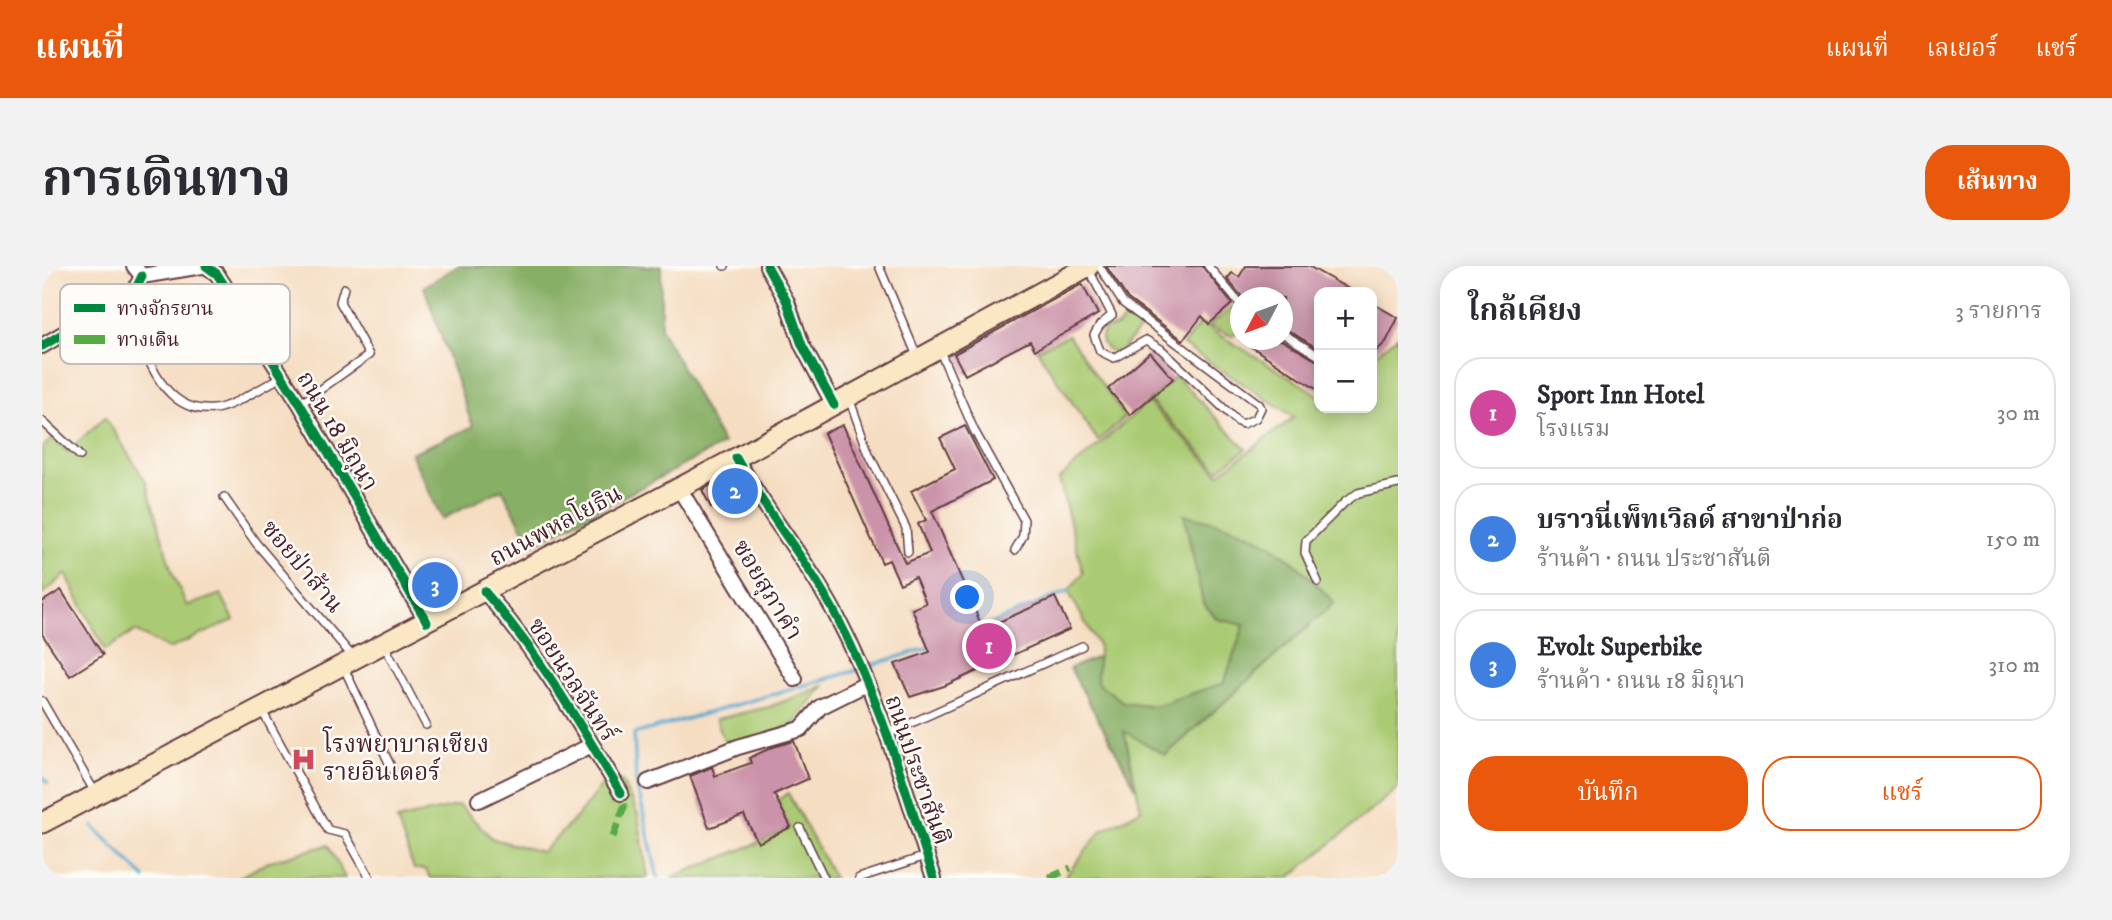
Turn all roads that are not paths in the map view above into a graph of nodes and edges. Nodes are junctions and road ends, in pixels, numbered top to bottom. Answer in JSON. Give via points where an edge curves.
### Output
{"nodes":[{"id":1,"x":204,"y":266,"type":"edge"},
{"id":2,"x":767,"y":266,"type":"edge"},
{"id":3,"x":880,"y":266,"type":"edge"},
{"id":4,"x":1088,"y":266,"type":"edge"},
{"id":5,"x":1099,"y":266,"type":"edge"},
{"id":6,"x":1212,"y":268,"type":"edge"},
{"id":7,"x":138,"y":271,"type":"edge"},
{"id":8,"x":223,"y":284,"type":"edge"},
{"id":9,"x":344,"y":288,"type":"dead end"},
{"id":10,"x":1230,"y":290,"type":"edge"},
{"id":11,"x":1126,"y":306,"type":"junction"},
{"id":12,"x":1111,"y":319,"type":"junction"},
{"id":13,"x":60,"y":335,"type":"edge"},
{"id":14,"x":1293,"y":339,"type":"edge"},
{"id":15,"x":42,"y":346,"type":"edge"},
{"id":16,"x":939,"y":349,"type":"junction"},
{"id":17,"x":1314,"y":353,"type":"edge"},
{"id":18,"x":919,"y":360,"type":"junction"},
{"id":19,"x":151,"y":364,"type":"edge"},
{"id":20,"x":274,"y":364,"type":"edge"},
{"id":21,"x":282,"y":377,"type":"junction"},
{"id":22,"x":841,"y":402,"type":"junction"},
{"id":23,"x":300,"y":404,"type":"junction"},
{"id":24,"x":42,"y":421,"type":"edge"},
{"id":25,"x":80,"y":456,"type":"dead end"},
{"id":26,"x":736,"y":458,"type":"junction"},
{"id":27,"x":1398,"y":484,"type":"edge"},
{"id":28,"x":680,"y":488,"type":"junction"},
{"id":29,"x":224,"y":497,"type":"dead end"},
{"id":30,"x":1015,"y":550,"type":"dead end"},
{"id":31,"x":908,"y":552,"type":"dead end"},
{"id":32,"x":1318,"y":582,"type":"dead end"},
{"id":33,"x":484,"y":591,"type":"junction"},
{"id":34,"x":427,"y":622,"type":"junction"},
{"id":35,"x":383,"y":644,"type":"junction"},
{"id":36,"x":1082,"y":646,"type":"dead end"},
{"id":37,"x":349,"y":662,"type":"junction"},
{"id":38,"x":862,"y":674,"type":"junction"},
{"id":39,"x":795,"y":679,"type":"dead end"},
{"id":40,"x":42,"y":701,"type":"edge"},
{"id":41,"x":261,"y":708,"type":"junction"},
{"id":42,"x":426,"y":725,"type":"dead end"},
{"id":43,"x":887,"y":734,"type":"junction"},
{"id":44,"x":592,"y":745,"type":"junction"},
{"id":45,"x":392,"y":769,"type":"dead end"},
{"id":46,"x":648,"y":782,"type":"dead end"},
{"id":47,"x":621,"y":793,"type":"dead end"},
{"id":48,"x":96,"y":794,"type":"junction"},
{"id":49,"x":479,"y":800,"type":"dead end"},
{"id":50,"x":42,"y":823,"type":"edge"},
{"id":51,"x":800,"y":828,"type":"dead end"},
{"id":52,"x":926,"y":856,"type":"junction"},
{"id":53,"x":370,"y":878,"type":"edge"},
{"id":54,"x":824,"y":878,"type":"edge"},
{"id":55,"x":859,"y":878,"type":"edge"},
{"id":56,"x":934,"y":878,"type":"edge"}],
"edges":[{"from":1,"to":7,"type":"street","name":"ถนน 18 มิถุนา"},
{"from":1,"to":8,"type":"street","name":"ถนน 18 มิถุนา"},
{"from":2,"to":22,"type":"street","via":[[787,302],[802,345]]},
{"from":3,"to":18,"type":"lane"},
{"from":4,"to":12,"type":"lane"},
{"from":4,"to":16,"type":"main road","name":"ถนนพหลโยธิน"},
{"from":5,"to":11,"type":"lane"},
{"from":6,"to":10,"type":"lane"},
{"from":9,"to":23,"type":"lane","via":[[340,302],[369,355]]},
{"from":11,"to":12,"type":"lane"},
{"from":11,"to":12,"type":"lane","via":[[1255,400],[1261,408],[1256,418],[1237,422],[1146,340],[1114,358],[1107,357],[1094,335]]},
{"from":13,"to":15,"type":"street"},
{"from":14,"to":17,"type":"lane"},
{"from":16,"to":18,"type":"main road","name":"ถนนพหลโยธิน"},
{"from":16,"to":30,"type":"lane","via":[[974,429],[1024,520],[1023,536]]},
{"from":18,"to":22,"type":"main road","name":"ถนนพหลโยธิน"},
{"from":19,"to":21,"type":"lane","via":[[170,395],[183,405],[216,410]]},
{"from":20,"to":21,"type":"street","name":"ถนน 18 มิถุนา"},
{"from":21,"to":23,"type":"street","name":"ถนน 18 มิถุนา"},
{"from":22,"to":26,"type":"main road","name":"ถนนพหลโยธิน"},
{"from":22,"to":31,"type":"lane","via":[[905,528]]},
{"from":23,"to":34,"type":"street","name":"ถนน 18 มิถุนา"},
{"from":24,"to":25,"type":"lane"},
{"from":26,"to":28,"type":"main road","name":"ถนนพหลโยธิน"},
{"from":26,"to":38,"type":"street","name":"ถนนประชาสันติ","via":[[836,615]]},
{"from":27,"to":32,"type":"lane","via":[[1358,493],[1306,541],[1305,553]]},
{"from":28,"to":33,"type":"main road","name":"ถนนพหลโยธิน"},
{"from":28,"to":39,"type":"street","name":"ซอยสุภาคำ"},
{"from":29,"to":37,"type":"lane","name":"ซอยป่าส้าน"},
{"from":33,"to":34,"type":"main road","name":"ถนนพหลโยธิน"},
{"from":33,"to":44,"type":"street","name":"ซอยนวลจันทร์","via":[[517,628]]},
{"from":34,"to":35,"type":"main road","name":"ถนนพหลโยธิน"},
{"from":35,"to":37,"type":"main road","name":"ถนนพหลโยธิน"},
{"from":35,"to":42,"type":"lane"},
{"from":36,"to":43,"type":"lane"},
{"from":37,"to":41,"type":"main road","name":"ถนนพหลโยธิน"},
{"from":37,"to":45,"type":"lane","name":"ซอยป่าส้าน"},
{"from":38,"to":43,"type":"street","name":"ถนนประชาสันติ"},
{"from":38,"to":46,"type":"street","via":[[800,729]]},
{"from":40,"to":48,"type":"lane"},
{"from":41,"to":48,"type":"main road","name":"ถนนพหลโยธิน"},
{"from":41,"to":53,"type":"lane","via":[[328,830],[345,834]]},
{"from":43,"to":52,"type":"street","name":"ถนนประชาสันติ"},
{"from":44,"to":47,"type":"street","name":"ซอยนวลจันทร์"},
{"from":44,"to":49,"type":"street"},
{"from":48,"to":50,"type":"main road","name":"ถนนพหลโยธิน"},
{"from":51,"to":54,"type":"lane"},
{"from":52,"to":55,"type":"lane"},
{"from":52,"to":56,"type":"street","name":"ถนนประชาสันติ"}]}
